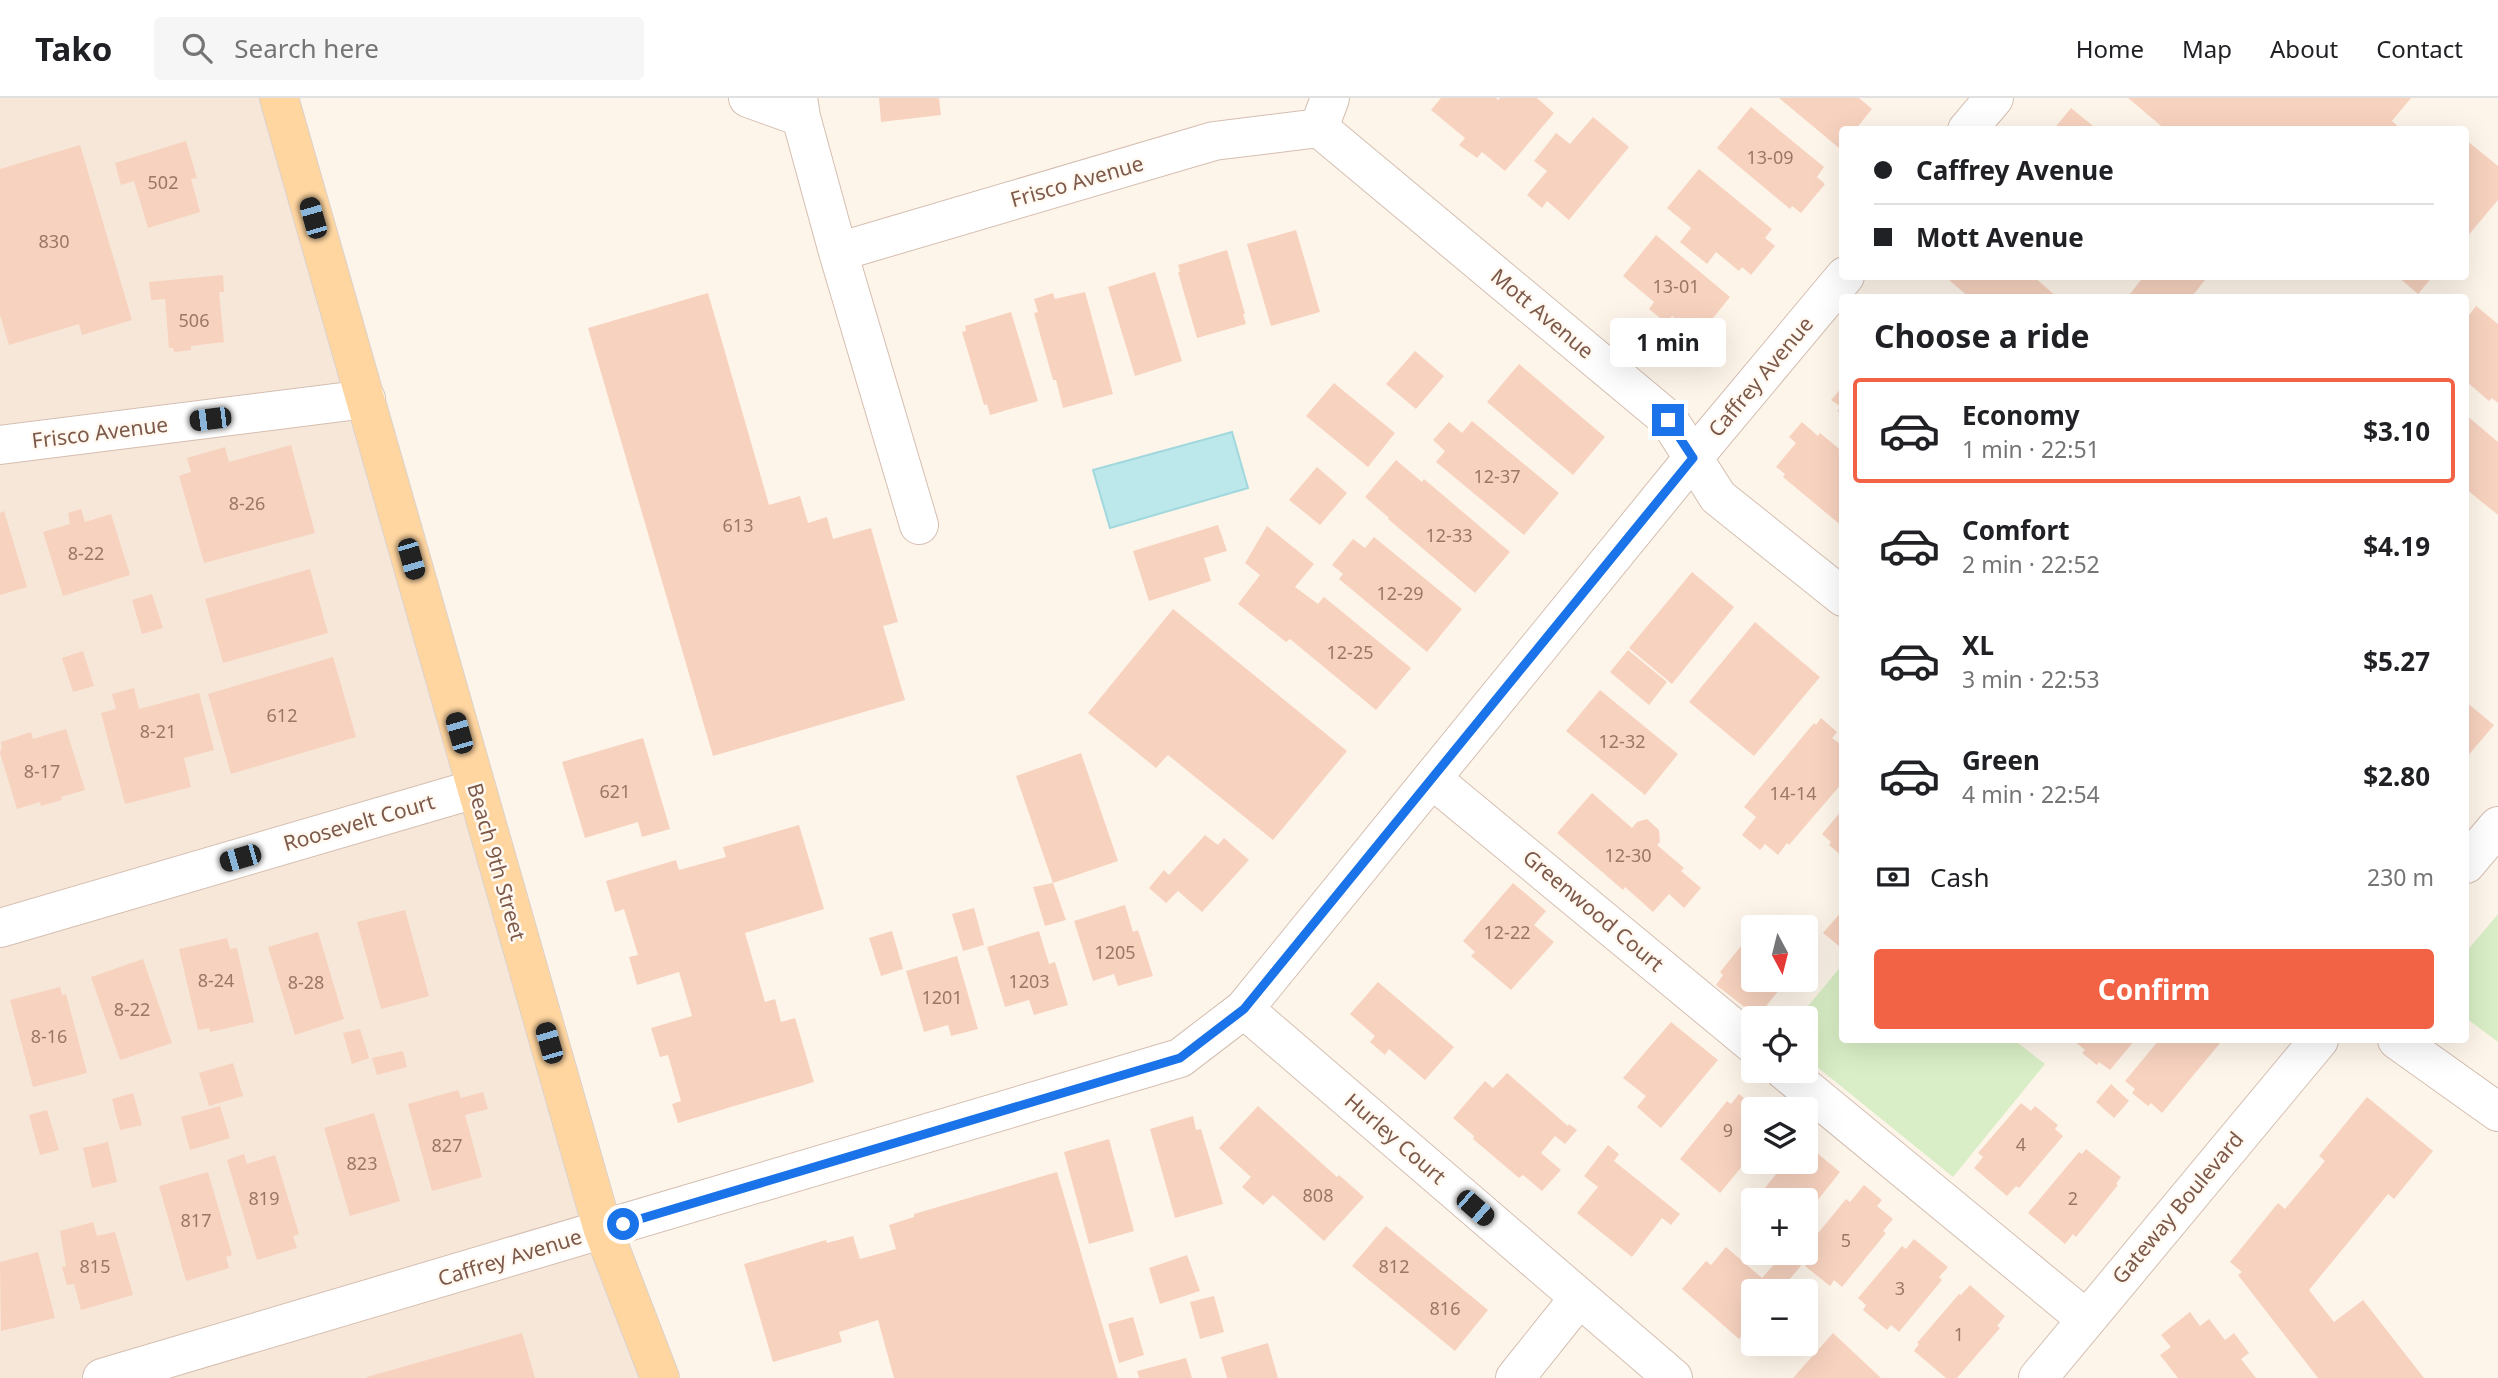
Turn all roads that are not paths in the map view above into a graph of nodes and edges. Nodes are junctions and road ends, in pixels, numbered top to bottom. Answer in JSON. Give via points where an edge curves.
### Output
{"nodes":[{"id":1,"x":279,"y":98,"type":"edge"},
{"id":2,"x":748,"y":98,"type":"edge"},
{"id":3,"x":1994,"y":98,"type":"edge"},
{"id":4,"x":799,"y":107,"type":"edge"},
{"id":5,"x":1325,"y":113,"type":"edge"},
{"id":6,"x":1970,"y":126,"type":"edge"},
{"id":7,"x":838,"y":252,"type":"junction"},
{"id":8,"x":1842,"y":280,"type":"edge"},
{"id":9,"x":366,"y":399,"type":"junction"},
{"id":10,"x":0,"y":445,"type":"edge"},
{"id":11,"x":1693,"y":458,"type":"junction"},
{"id":12,"x":919,"y":525,"type":"dead end"},
{"id":13,"x":1839,"y":594,"type":"edge"},
{"id":14,"x":1432,"y":779,"type":"junction"},
{"id":15,"x":475,"y":789,"type":"junction"},
{"id":16,"x":2498,"y":826,"type":"edge"},
{"id":17,"x":2469,"y":860,"type":"edge"},
{"id":18,"x":0,"y":928,"type":"edge"},
{"id":19,"x":1244,"y":1009,"type":"junction"},
{"id":20,"x":1741,"y":1034,"type":"edge"},
{"id":21,"x":2316,"y":1043,"type":"edge"},
{"id":22,"x":2401,"y":1043,"type":"edge"},
{"id":23,"x":1800,"y":1083,"type":"edge"},
{"id":24,"x":2498,"y":1112,"type":"edge"},
{"id":25,"x":603,"y":1230,"type":"junction"},
{"id":26,"x":1579,"y":1298,"type":"junction"},
{"id":27,"x":2086,"y":1319,"type":"junction"},
{"id":28,"x":102,"y":1378,"type":"edge"},
{"id":29,"x":660,"y":1378,"type":"edge"},
{"id":30,"x":1515,"y":1378,"type":"edge"},
{"id":31,"x":1673,"y":1378,"type":"edge"},
{"id":32,"x":2038,"y":1378,"type":"edge"}],
"edges":[{"from":1,"to":9,"type":"main road","name":"Beach 9th Street"},
{"from":2,"to":4,"type":"street"},
{"from":3,"to":6,"type":"street"},
{"from":4,"to":7,"type":"street"},
{"from":5,"to":7,"type":"street","name":"Frisco Avenue","via":[[1214,141]]},
{"from":5,"to":11,"type":"street","name":"Mott Avenue","via":[[1668,420]]},
{"from":7,"to":12,"type":"street"},
{"from":8,"to":11,"type":"street","name":"Caffrey Avenue"},
{"from":9,"to":10,"type":"street","name":"Frisco Avenue"},
{"from":9,"to":15,"type":"main road","name":"Beach 9th Street"},
{"from":11,"to":13,"type":"street","name":"Mott Avenue","via":[[1718,497]]},
{"from":11,"to":14,"type":"street","name":"Caffrey Avenue"},
{"from":14,"to":19,"type":"street","name":"Caffrey Avenue"},
{"from":14,"to":20,"type":"street","name":"Greenwood Court"},
{"from":15,"to":18,"type":"street","name":"Roosevelt Court"},
{"from":15,"to":25,"type":"main road","name":"Beach 9th Street"},
{"from":16,"to":17,"type":"street"},
{"from":19,"to":25,"type":"street","name":"Caffrey Avenue","via":[[1180,1058]]},
{"from":19,"to":26,"type":"street","name":"Hurley Court"},
{"from":21,"to":27,"type":"street","name":"Gateway Boulevard"},
{"from":22,"to":24,"type":"street"},
{"from":23,"to":27,"type":"street"},
{"from":25,"to":28,"type":"street","name":"Caffrey Avenue"},
{"from":25,"to":29,"type":"main road","name":"Beach 9th Street"},
{"from":26,"to":30,"type":"street"},
{"from":26,"to":31,"type":"street","name":"Hurley Court"},
{"from":27,"to":32,"type":"street","name":"Gateway Boulevard"}]}
